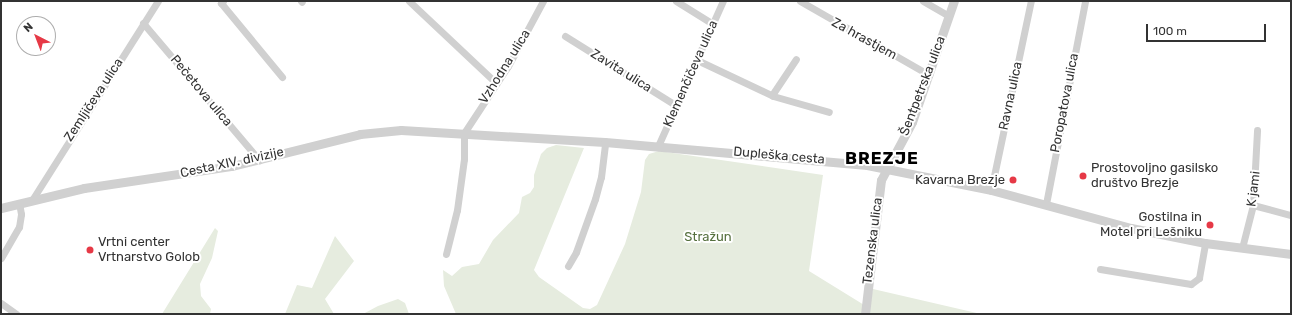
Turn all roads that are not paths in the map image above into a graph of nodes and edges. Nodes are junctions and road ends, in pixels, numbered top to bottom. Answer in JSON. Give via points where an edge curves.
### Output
{"nodes":[{"id":1,"x":158,"y":1,"type":"edge"},
{"id":2,"x":223,"y":1,"type":"edge"},
{"id":3,"x":409,"y":1,"type":"edge"},
{"id":4,"x":543,"y":1,"type":"edge"},
{"id":5,"x":676,"y":1,"type":"edge"},
{"id":6,"x":723,"y":1,"type":"edge"},
{"id":7,"x":800,"y":1,"type":"edge"},
{"id":8,"x":923,"y":1,"type":"edge"},
{"id":9,"x":954,"y":1,"type":"edge"},
{"id":10,"x":1031,"y":1,"type":"edge"},
{"id":11,"x":1085,"y":1,"type":"edge"},
{"id":12,"x":948,"y":16,"type":"junction"},
{"id":13,"x":143,"y":23,"type":"junction"},
{"id":14,"x":713,"y":24,"type":"junction"},
{"id":15,"x":565,"y":36,"type":"dead end"},
{"id":16,"x":796,"y":59,"type":"dead end"},
{"id":17,"x":698,"y":60,"type":"junction"},
{"id":18,"x":929,"y":75,"type":"junction"},
{"id":19,"x":282,"y":77,"type":"dead end"},
{"id":20,"x":496,"y":83,"type":"junction"},
{"id":21,"x":772,"y":95,"type":"junction"},
{"id":22,"x":677,"y":106,"type":"junction"},
{"id":23,"x":829,"y":112,"type":"dead end"},
{"id":24,"x":1257,"y":130,"type":"dead end"},
{"id":25,"x":464,"y":132,"type":"junction"},
{"id":26,"x":605,"y":142,"type":"junction"},
{"id":27,"x":658,"y":146,"type":"junction"},
{"id":28,"x":259,"y":160,"type":"junction"},
{"id":29,"x":887,"y":169,"type":"junction"},
{"id":30,"x":991,"y":190,"type":"junction"},
{"id":31,"x":32,"y":200,"type":"junction"},
{"id":32,"x":19,"y":204,"type":"junction"},
{"id":33,"x":1046,"y":204,"type":"junction"},
{"id":34,"x":1253,"y":206,"type":"junction"},
{"id":35,"x":1,"y":208,"type":"edge"},
{"id":36,"x":1291,"y":215,"type":"edge"},
{"id":37,"x":1205,"y":243,"type":"junction"},
{"id":38,"x":1242,"y":248,"type":"junction"},
{"id":39,"x":446,"y":254,"type":"dead end"},
{"id":40,"x":1291,"y":254,"type":"edge"},
{"id":41,"x":1,"y":258,"type":"edge"},
{"id":42,"x":568,"y":266,"type":"dead end"},
{"id":43,"x":1100,"y":269,"type":"dead end"},
{"id":44,"x":1,"y":303,"type":"edge"},
{"id":45,"x":16,"y":314,"type":"edge"},
{"id":46,"x":865,"y":314,"type":"edge"}],
"edges":[{"from":1,"to":13,"type":"street","name":"Zemljičeva ulica"},
{"from":2,"to":19,"type":"street","via":[[221,3]]},
{"from":3,"to":20,"type":"street"},
{"from":4,"to":20,"type":"street","name":"Vzhodna ulica"},
{"from":5,"to":14,"type":"street"},
{"from":6,"to":14,"type":"street","name":"Klemenčičeva ulica"},
{"from":7,"to":18,"type":"street","name":"Za hrastjem"},
{"from":8,"to":12,"type":"street"},
{"from":9,"to":12,"type":"street","name":"Šentpetrska ulica"},
{"from":10,"to":30,"type":"street","name":"Ravna ulica"},
{"from":11,"to":33,"type":"street","name":"Poropatova ulica"},
{"from":12,"to":18,"type":"street","name":"Šentpetrska ulica"},
{"from":13,"to":28,"type":"street","name":"Pečetova ulica"},
{"from":13,"to":31,"type":"street","name":"Zemljičeva ulica"},
{"from":14,"to":17,"type":"street","name":"Klemenčičeva ulica"},
{"from":15,"to":22,"type":"street","name":"Zavita ulica"},
{"from":16,"to":21,"type":"street"},
{"from":17,"to":21,"type":"street"},
{"from":17,"to":22,"type":"street","name":"Klemenčičeva ulica"},
{"from":18,"to":29,"type":"street","name":"Šentpetrska ulica","via":[[912,122]]},
{"from":20,"to":25,"type":"street","name":"Vzhodna ulica"},
{"from":21,"to":23,"type":"street"},
{"from":22,"to":27,"type":"street","name":"Klemenčičeva ulica"},
{"from":24,"to":34,"type":"street","name":"K jami"},
{"from":25,"to":26,"type":"street","name":"Dupleška cesta"},
{"from":25,"to":28,"type":"street","name":"Cesta XIV. divizije","via":[[372,132]]},
{"from":25,"to":39,"type":"street","via":[[464,159],[457,210]]},
{"from":26,"to":27,"type":"street","name":"Dupleška cesta"},
{"from":26,"to":42,"type":"street","via":[[601,177],[595,199],[576,252]]},
{"from":27,"to":29,"type":"street","name":"Dupleška cesta","via":[[786,156]]},
{"from":28,"to":31,"type":"street","name":"Cesta XIV. divizije","via":[[203,171],[84,188]]},
{"from":29,"to":30,"type":"street","name":"Dupleška cesta"},
{"from":29,"to":46,"type":"street","name":"Tezenska ulica","via":[[880,185]]},
{"from":30,"to":33,"type":"street","name":"Dupleška cesta"},
{"from":31,"to":32,"type":"street","name":"Cesta XIV. divizije"},
{"from":32,"to":35,"type":"street","name":"Cesta XIV. divizije"},
{"from":32,"to":41,"type":"street","via":[[19,227]]},
{"from":33,"to":37,"type":"street","name":"Dupleška cesta","via":[[1131,228]]},
{"from":34,"to":36,"type":"street"},
{"from":34,"to":38,"type":"street","name":"K jami"},
{"from":37,"to":38,"type":"street","name":"Dupleška cesta"},
{"from":37,"to":43,"type":"street","via":[[1199,278],[1191,284]]},
{"from":38,"to":40,"type":"street","name":"Dupleška cesta"},
{"from":44,"to":45,"type":"street"}]}
